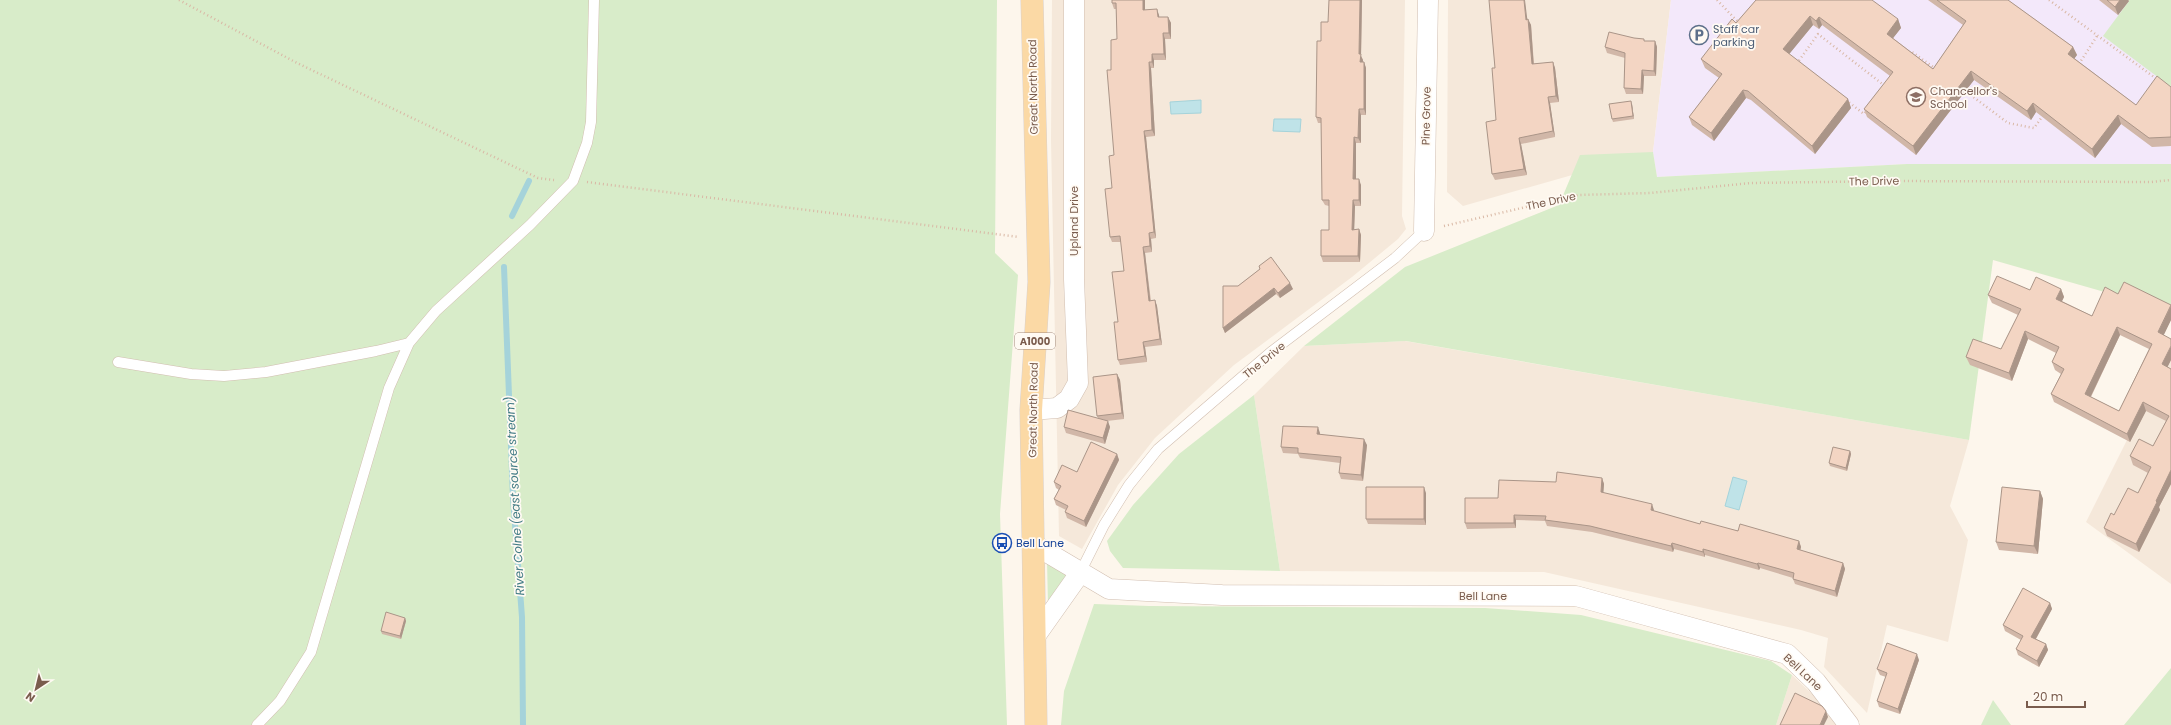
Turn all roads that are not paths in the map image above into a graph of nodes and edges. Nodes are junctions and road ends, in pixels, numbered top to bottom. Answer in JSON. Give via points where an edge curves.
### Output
{"nodes":[{"id":1,"x":594,"y":0,"type":"edge"},
{"id":2,"x":1032,"y":0,"type":"edge"},
{"id":3,"x":1074,"y":0,"type":"edge"},
{"id":4,"x":1428,"y":0,"type":"edge"},
{"id":5,"x":1424,"y":231,"type":"joint"},
{"id":6,"x":409,"y":343,"type":"junction"},
{"id":7,"x":118,"y":362,"type":"dead end"},
{"id":8,"x":1031,"y":410,"type":"junction"},
{"id":9,"x":1033,"y":544,"type":"junction"},
{"id":10,"x":1080,"y":573,"type":"junction"},
{"id":11,"x":1034,"y":638,"type":"junction"},
{"id":12,"x":257,"y":725,"type":"edge"},
{"id":13,"x":1036,"y":725,"type":"edge"},
{"id":14,"x":1849,"y":725,"type":"edge"}],
"edges":[{"from":1,"to":6,"type":"lane","via":[[591,122],[588,143],[573,181],[436,311]]},
{"from":2,"to":8,"type":"main road","name":"Great North Road","number":"A1000","via":[[1039,282]]},
{"from":3,"to":8,"type":"street","name":"Upland Drive","via":[[1074,279],[1078,383],[1069,399],[1057,408]]},
{"from":4,"to":5,"type":"street","name":"Pine Grove"},
{"from":5,"to":10,"type":"lane","name":"The Drive","via":[[1395,258],[1271,352],[1158,449],[1129,485],[1104,525]]},
{"from":6,"to":7,"type":"lane","via":[[266,372],[224,376],[191,374]]},
{"from":6,"to":12,"type":"lane","via":[[389,388],[311,652],[280,701]]},
{"from":8,"to":9,"type":"main road","name":"Great North Road","number":"A1000"},
{"from":9,"to":10,"type":"street","name":"Bell Lane"},
{"from":9,"to":11,"type":"main road","name":"Great North Road","number":"A1000"},
{"from":10,"to":11,"type":"street"},
{"from":10,"to":14,"type":"street","name":"Bell Lane","via":[[1109,589],[1222,595],[1576,596],[1787,654],[1816,682]]},
{"from":11,"to":13,"type":"main road","name":"Great North Road","number":"A1000"}]}
